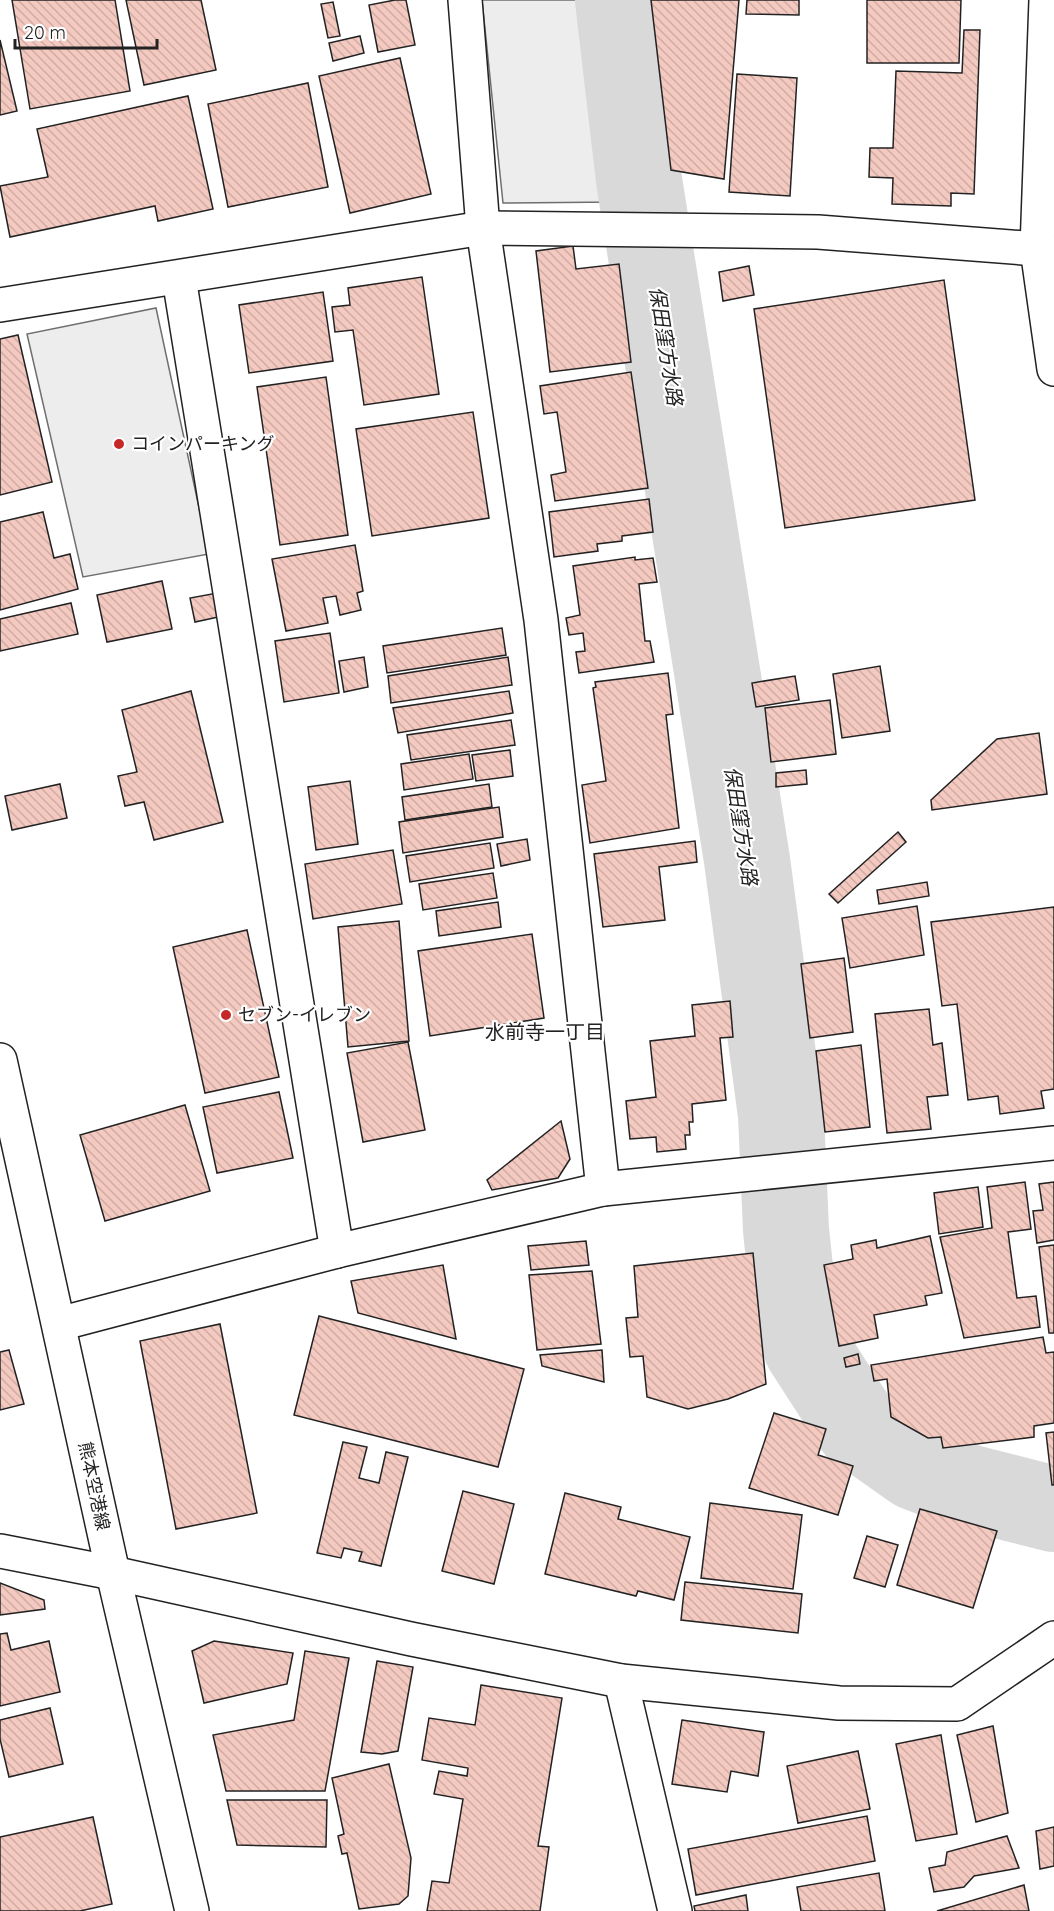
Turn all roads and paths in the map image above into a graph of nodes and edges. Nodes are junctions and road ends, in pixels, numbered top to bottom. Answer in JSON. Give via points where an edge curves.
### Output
{"nodes":[{"id":1,"x":465,"y":0,"type":"edge"},
{"id":2,"x":1046,"y":0,"type":"edge"},
{"id":3,"x":483,"y":228,"type":"junction"},
{"id":4,"x":1046,"y":252,"type":"edge"},
{"id":5,"x":179,"y":278,"type":"junction"},
{"id":6,"x":0,"y":305,"type":"edge"},
{"id":7,"x":1054,"y":369,"type":"edge"},
{"id":8,"x":0,"y":1060,"type":"edge"},
{"id":9,"x":1054,"y":1143,"type":"edge"},
{"id":10,"x":603,"y":1189,"type":"junction"},
{"id":11,"x":337,"y":1251,"type":"junction"},
{"id":12,"x":59,"y":1324,"type":"junction"},
{"id":13,"x":0,"y":1551,"type":"edge"},
{"id":14,"x":113,"y":1573,"type":"junction"},
{"id":15,"x":1054,"y":1638,"type":"edge"},
{"id":16,"x":621,"y":1681,"type":"junction"},
{"id":17,"x":192,"y":1911,"type":"edge"},
{"id":18,"x":675,"y":1911,"type":"edge"}],
"edges":[{"from":1,"to":3,"type":"street"},
{"from":2,"to":4,"type":"street"},
{"from":3,"to":4,"type":"street","via":[[818,232]]},
{"from":3,"to":5,"type":"street"},
{"from":3,"to":10,"type":"street","via":[[542,620]]},
{"from":4,"to":7,"type":"street"},
{"from":5,"to":6,"type":"street"},
{"from":5,"to":11,"type":"street"},
{"from":8,"to":12,"type":"street","name":"熊本空港線"},
{"from":9,"to":10,"type":"street"},
{"from":10,"to":11,"type":"street"},
{"from":11,"to":12,"type":"street"},
{"from":12,"to":14,"type":"street","name":"熊本空港線"},
{"from":13,"to":14,"type":"street"},
{"from":14,"to":16,"type":"street","via":[[411,1640]]},
{"from":14,"to":17,"type":"street","name":"熊本空港線"},
{"from":15,"to":16,"type":"street","via":[[957,1704],[839,1703]]},
{"from":16,"to":18,"type":"street"}]}
